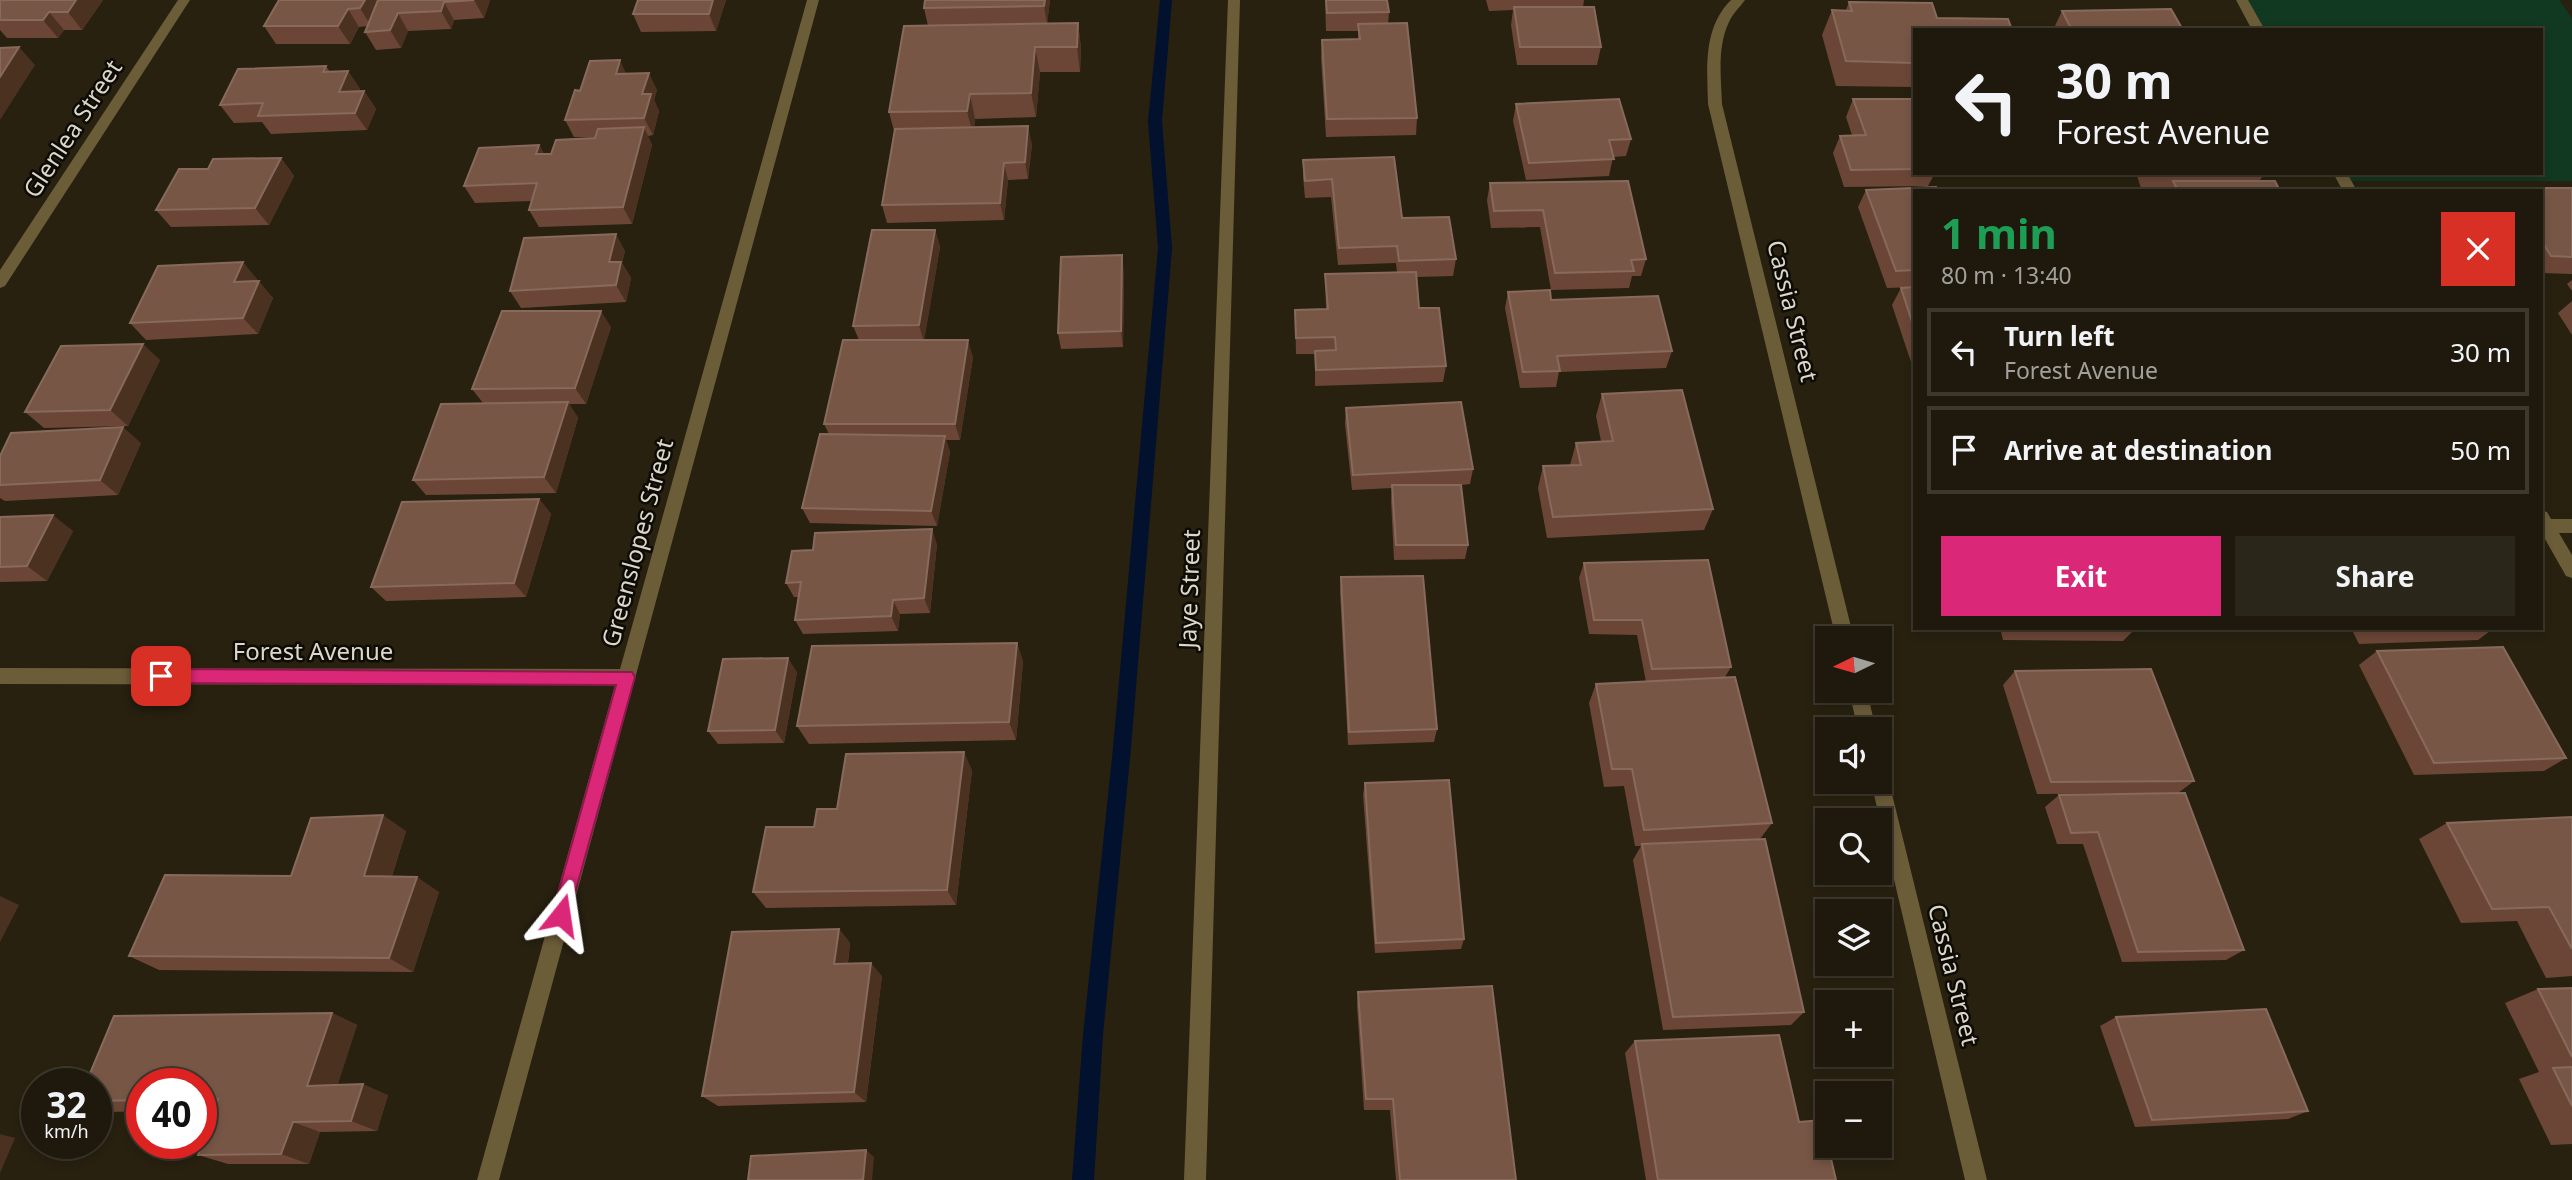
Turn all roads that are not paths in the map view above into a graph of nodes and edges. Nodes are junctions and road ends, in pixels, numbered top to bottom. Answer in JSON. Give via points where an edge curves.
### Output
{"nodes":[{"id":1,"x":184,"y":0,"type":"edge"},
{"id":2,"x":813,"y":0,"type":"edge"},
{"id":3,"x":1234,"y":0,"type":"edge"},
{"id":4,"x":1739,"y":0,"type":"edge"},
{"id":5,"x":2242,"y":0,"type":"edge"},
{"id":6,"x":2258,"y":28,"type":"edge"},
{"id":7,"x":0,"y":282,"type":"edge"},
{"id":8,"x":2544,"y":522,"type":"edge"},
{"id":9,"x":2572,"y":526,"type":"edge"},
{"id":10,"x":2572,"y":571,"type":"edge"},
{"id":11,"x":1842,"y":626,"type":"edge"},
{"id":12,"x":0,"y":676,"type":"edge"},
{"id":13,"x":626,"y":677,"type":"junction"},
{"id":14,"x":1883,"y":794,"type":"edge"},
{"id":15,"x":488,"y":1180,"type":"edge"},
{"id":16,"x":1195,"y":1180,"type":"edge"},
{"id":17,"x":1976,"y":1180,"type":"edge"}],
"edges":[{"from":1,"to":7,"type":"street","name":"Glenlea Street"},
{"from":2,"to":13,"type":"street","name":"Greenslopes Street"},
{"from":3,"to":16,"type":"street","name":"Jaye Street"},
{"from":4,"to":11,"type":"street","name":"Cassia Street","via":[[1727,9],[1713,52],[1716,104]]},
{"from":5,"to":6,"type":"street"},
{"from":8,"to":9,"type":"street"},
{"from":8,"to":10,"type":"street"},
{"from":12,"to":13,"type":"street","name":"Forest Avenue"},
{"from":13,"to":15,"type":"street","name":"Greenslopes Street"},
{"from":14,"to":17,"type":"street","name":"Cassia Street"}]}
